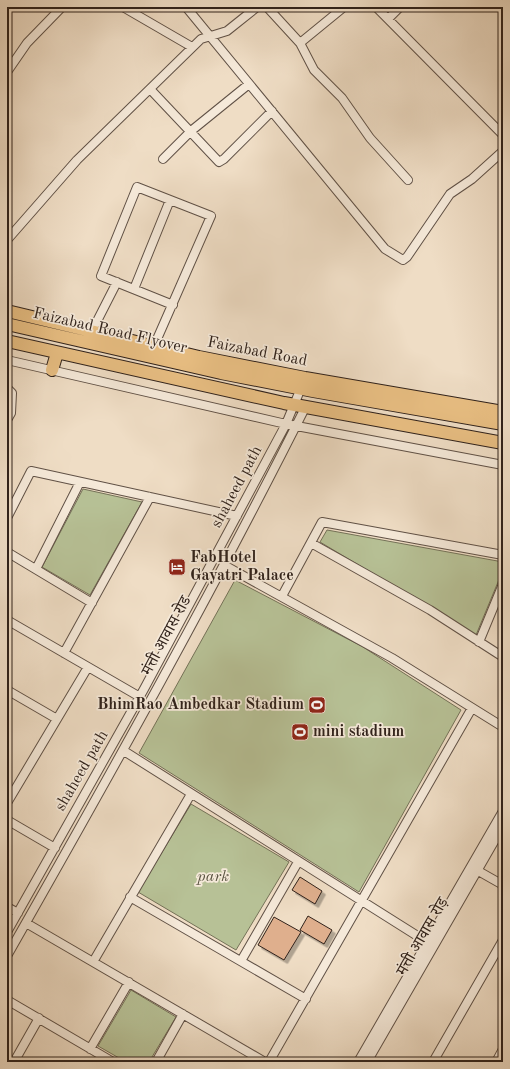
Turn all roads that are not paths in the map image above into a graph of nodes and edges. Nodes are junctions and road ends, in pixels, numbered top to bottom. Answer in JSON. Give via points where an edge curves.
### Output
{"nodes":[{"id":1,"x":62,"y":7,"type":"edge"},
{"id":2,"x":124,"y":7,"type":"edge"},
{"id":3,"x":186,"y":7,"type":"edge"},
{"id":4,"x":257,"y":7,"type":"edge"},
{"id":5,"x":267,"y":7,"type":"edge"},
{"id":6,"x":344,"y":7,"type":"edge"},
{"id":7,"x":376,"y":7,"type":"edge"},
{"id":8,"x":400,"y":7,"type":"edge"},
{"id":9,"x":388,"y":19,"type":"junction"},
{"id":10,"x":211,"y":37,"type":"junction"},
{"id":11,"x":300,"y":42,"type":"junction"},
{"id":12,"x":192,"y":47,"type":"junction"},
{"id":13,"x":9,"y":62,"type":"edge"},
{"id":14,"x":7,"y":72,"type":"edge"},
{"id":15,"x":249,"y":84,"type":"junction"},
{"id":16,"x":150,"y":89,"type":"junction"},
{"id":17,"x":272,"y":111,"type":"junction"},
{"id":18,"x":191,"y":131,"type":"junction"},
{"id":19,"x":503,"y":135,"type":"edge"},
{"id":20,"x":503,"y":151,"type":"edge"},
{"id":21,"x":163,"y":159,"type":"dead end"},
{"id":22,"x":408,"y":180,"type":"dead end"},
{"id":23,"x":170,"y":200,"type":"junction"},
{"id":24,"x":7,"y":240,"type":"edge"},
{"id":25,"x":117,"y":282,"type":"junction"},
{"id":26,"x":134,"y":289,"type":"junction"},
{"id":27,"x":173,"y":305,"type":"junction"},
{"id":28,"x":7,"y":311,"type":"edge"},
{"id":29,"x":7,"y":324,"type":"edge"},
{"id":30,"x":92,"y":332,"type":"junction"},
{"id":31,"x":7,"y":341,"type":"edge"},
{"id":32,"x":154,"y":346,"type":"junction"},
{"id":33,"x":57,"y":352,"type":"junction"},
{"id":34,"x":7,"y":360,"type":"edge"},
{"id":35,"x":52,"y":370,"type":"junction"},
{"id":36,"x":7,"y":388,"type":"edge"},
{"id":37,"x":301,"y":388,"type":"junction"},
{"id":38,"x":313,"y":391,"type":"junction"},
{"id":39,"x":293,"y":404,"type":"junction"},
{"id":40,"x":306,"y":406,"type":"junction"},
{"id":41,"x":503,"y":412,"type":"edge"},
{"id":42,"x":7,"y":420,"type":"edge"},
{"id":43,"x":286,"y":424,"type":"junction"},
{"id":44,"x":503,"y":424,"type":"edge"},
{"id":45,"x":297,"y":426,"type":"junction"},
{"id":46,"x":503,"y":443,"type":"edge"},
{"id":47,"x":503,"y":464,"type":"edge"},
{"id":48,"x":80,"y":482,"type":"junction"},
{"id":49,"x":150,"y":497,"type":"junction"},
{"id":50,"x":237,"y":516,"type":"junction"},
{"id":51,"x":7,"y":518,"type":"edge"},
{"id":52,"x":311,"y":543,"type":"junction"},
{"id":53,"x":7,"y":552,"type":"edge"},
{"id":54,"x":503,"y":555,"type":"edge"},
{"id":55,"x":224,"y":564,"type":"junction"},
{"id":56,"x":36,"y":569,"type":"junction"},
{"id":57,"x":503,"y":584,"type":"edge"},
{"id":58,"x":282,"y":596,"type":"junction"},
{"id":59,"x":92,"y":603,"type":"junction"},
{"id":60,"x":186,"y":613,"type":"junction"},
{"id":61,"x":195,"y":618,"type":"junction"},
{"id":62,"x":7,"y":620,"type":"edge"},
{"id":63,"x":480,"y":642,"type":"junction"},
{"id":64,"x":64,"y":653,"type":"junction"},
{"id":65,"x":503,"y":657,"type":"edge"},
{"id":66,"x":88,"y":667,"type":"junction"},
{"id":67,"x":8,"y":692,"type":"edge"},
{"id":68,"x":140,"y":697,"type":"junction"},
{"id":69,"x":472,"y":708,"type":"junction"},
{"id":70,"x":57,"y":719,"type":"junction"},
{"id":71,"x":503,"y":727,"type":"edge"},
{"id":72,"x":124,"y":751,"type":"junction"},
{"id":73,"x":191,"y":794,"type":"junction"},
{"id":74,"x":7,"y":803,"type":"edge"},
{"id":75,"x":503,"y":811,"type":"edge"},
{"id":76,"x":7,"y":820,"type":"edge"},
{"id":77,"x":502,"y":822,"type":"edge"},
{"id":78,"x":55,"y":848,"type":"junction"},
{"id":79,"x":298,"y":862,"type":"junction"},
{"id":80,"x":474,"y":868,"type":"junction"},
{"id":81,"x":503,"y":885,"type":"edge"},
{"id":82,"x":130,"y":897,"type":"junction"},
{"id":83,"x":361,"y":902,"type":"junction"},
{"id":84,"x":7,"y":907,"type":"edge"},
{"id":85,"x":18,"y":913,"type":"junction"},
{"id":86,"x":26,"y":923,"type":"junction"},
{"id":87,"x":7,"y":932,"type":"edge"},
{"id":88,"x":503,"y":940,"type":"edge"},
{"id":89,"x":427,"y":942,"type":"junction"},
{"id":90,"x":501,"y":949,"type":"edge"},
{"id":91,"x":7,"y":956,"type":"edge"},
{"id":92,"x":241,"y":961,"type":"junction"},
{"id":93,"x":93,"y":962,"type":"junction"},
{"id":94,"x":129,"y":982,"type":"junction"},
{"id":95,"x":306,"y":999,"type":"junction"},
{"id":96,"x":7,"y":1000,"type":"edge"},
{"id":97,"x":183,"y":1014,"type":"junction"},
{"id":98,"x":39,"y":1018,"type":"junction"},
{"id":99,"x":90,"y":1049,"type":"junction"},
{"id":100,"x":503,"y":1049,"type":"edge"},
{"id":101,"x":14,"y":1062,"type":"edge"},
{"id":102,"x":113,"y":1062,"type":"edge"},
{"id":103,"x":156,"y":1062,"type":"edge"},
{"id":104,"x":265,"y":1062,"type":"edge"},
{"id":105,"x":269,"y":1062,"type":"edge"},
{"id":106,"x":358,"y":1062,"type":"edge"},
{"id":107,"x":367,"y":1062,"type":"edge"},
{"id":108,"x":433,"y":1062,"type":"edge"},
{"id":109,"x":496,"y":1062,"type":"edge"}],
"edges":[{"from":1,"to":13,"type":"street"},
{"from":2,"to":12,"type":"street"},
{"from":3,"to":10,"type":"street"},
{"from":4,"to":10,"type":"street","via":[[227,31]]},
{"from":5,"to":11,"type":"street"},
{"from":6,"to":11,"type":"street"},
{"from":7,"to":9,"type":"street"},
{"from":8,"to":9,"type":"street"},
{"from":9,"to":19,"type":"street"},
{"from":10,"to":12,"type":"street","via":[[201,39]]},
{"from":10,"to":15,"type":"street"},
{"from":11,"to":22,"type":"street","via":[[314,70],[342,98],[370,138]]},
{"from":12,"to":16,"type":"street"},
{"from":13,"to":14,"type":"street"},
{"from":15,"to":17,"type":"street"},
{"from":15,"to":18,"type":"street"},
{"from":16,"to":18,"type":"street"},
{"from":16,"to":24,"type":"street","via":[[77,160]]},
{"from":17,"to":18,"type":"street","via":[[219,162]]},
{"from":17,"to":20,"type":"street","via":[[385,248],[403,260],[450,194],[472,179]]},
{"from":18,"to":21,"type":"street"},
{"from":23,"to":25,"type":"street","via":[[136,188],[101,276]]},
{"from":23,"to":26,"type":"street"},
{"from":23,"to":27,"type":"street","via":[[211,216]]},
{"from":25,"to":26,"type":"street"},
{"from":25,"to":30,"type":"street"},
{"from":26,"to":27,"type":"street"},
{"from":27,"to":32,"type":"street"},
{"from":28,"to":30,"type":"highway","name":"Faizabad Road"},
{"from":29,"to":37,"type":"highway","name":"Faizabad Road Flyover"},
{"from":30,"to":32,"type":"highway","name":"Faizabad Road"},
{"from":31,"to":33,"type":"highway"},
{"from":32,"to":41,"type":"highway","name":"Faizabad Road","via":[[305,378]]},
{"from":33,"to":35,"type":"highway"},
{"from":33,"to":39,"type":"highway"},
{"from":34,"to":35,"type":"street"},
{"from":35,"to":43,"type":"street"},
{"from":36,"to":42,"type":"street","via":[[12,393],[11,413]]},
{"from":37,"to":38,"type":"highway","name":"Faizabad Road"},
{"from":37,"to":39,"type":"street","name":"shaheed path"},
{"from":38,"to":40,"type":"highway","name":"मंत्ती आवास रोड"},
{"from":38,"to":44,"type":"highway"},
{"from":39,"to":40,"type":"highway"},
{"from":39,"to":43,"type":"street","name":"shaheed path"},
{"from":40,"to":45,"type":"street","name":"मंत्ती आवास रोड"},
{"from":40,"to":46,"type":"highway"},
{"from":43,"to":45,"type":"street"},
{"from":43,"to":50,"type":"street","name":"shaheed path"},
{"from":45,"to":47,"type":"street"},
{"from":45,"to":55,"type":"street","name":"मंत्ती आवास रोड"},
{"from":48,"to":49,"type":"street"},
{"from":48,"to":51,"type":"street","via":[[31,471]]},
{"from":48,"to":56,"type":"street"},
{"from":49,"to":50,"type":"street"},
{"from":49,"to":59,"type":"street"},
{"from":50,"to":60,"type":"street","name":"shaheed path"},
{"from":52,"to":54,"type":"street","via":[[322,522]]},
{"from":52,"to":58,"type":"street"},
{"from":52,"to":63,"type":"street","via":[[430,610]]},
{"from":53,"to":56,"type":"street"},
{"from":55,"to":58,"type":"street"},
{"from":55,"to":61,"type":"street","name":"मंत्ती आवास रोड"},
{"from":56,"to":59,"type":"street"},
{"from":57,"to":63,"type":"street"},
{"from":58,"to":69,"type":"street","via":[[392,658]]},
{"from":59,"to":64,"type":"street"},
{"from":60,"to":61,"type":"street"},
{"from":60,"to":68,"type":"street","name":"shaheed path"},
{"from":61,"to":72,"type":"street","name":"मंत्ती आवास रोड"},
{"from":62,"to":64,"type":"street"},
{"from":63,"to":65,"type":"street"},
{"from":64,"to":66,"type":"street"},
{"from":66,"to":68,"type":"street"},
{"from":66,"to":70,"type":"street"},
{"from":67,"to":70,"type":"street"},
{"from":68,"to":78,"type":"street","name":"shaheed path"},
{"from":69,"to":71,"type":"street"},
{"from":69,"to":83,"type":"street"},
{"from":70,"to":74,"type":"street"},
{"from":72,"to":73,"type":"street"},
{"from":72,"to":86,"type":"street","name":"मंत्ती आवास रोड"},
{"from":73,"to":79,"type":"street"},
{"from":73,"to":82,"type":"street"},
{"from":75,"to":77,"type":"street","name":"मंत्ती आवास रोड़"},
{"from":76,"to":78,"type":"street"},
{"from":77,"to":80,"type":"street","name":"मंत्ती आवास रोड़"},
{"from":78,"to":85,"type":"street","name":"shaheed path"},
{"from":79,"to":83,"type":"street"},
{"from":79,"to":92,"type":"street"},
{"from":80,"to":81,"type":"street"},
{"from":80,"to":89,"type":"street"},
{"from":80,"to":107,"type":"street","name":"मंत्ती आवास रोड़"},
{"from":82,"to":92,"type":"street"},
{"from":82,"to":93,"type":"street"},
{"from":83,"to":89,"type":"street"},
{"from":83,"to":95,"type":"street"},
{"from":84,"to":85,"type":"street"},
{"from":85,"to":87,"type":"street","name":"shaheed path"},
{"from":86,"to":91,"type":"street","name":"मंत्ती आवास रोड"},
{"from":86,"to":93,"type":"street"},
{"from":88,"to":90,"type":"street"},
{"from":89,"to":106,"type":"street"},
{"from":90,"to":108,"type":"street"},
{"from":92,"to":95,"type":"street"},
{"from":93,"to":94,"type":"street"},
{"from":94,"to":97,"type":"street"},
{"from":94,"to":99,"type":"street"},
{"from":95,"to":105,"type":"street"},
{"from":96,"to":98,"type":"street"},
{"from":97,"to":103,"type":"street"},
{"from":97,"to":104,"type":"street"},
{"from":98,"to":99,"type":"street"},
{"from":98,"to":101,"type":"street"},
{"from":99,"to":102,"type":"street"},
{"from":100,"to":109,"type":"street"}]}
